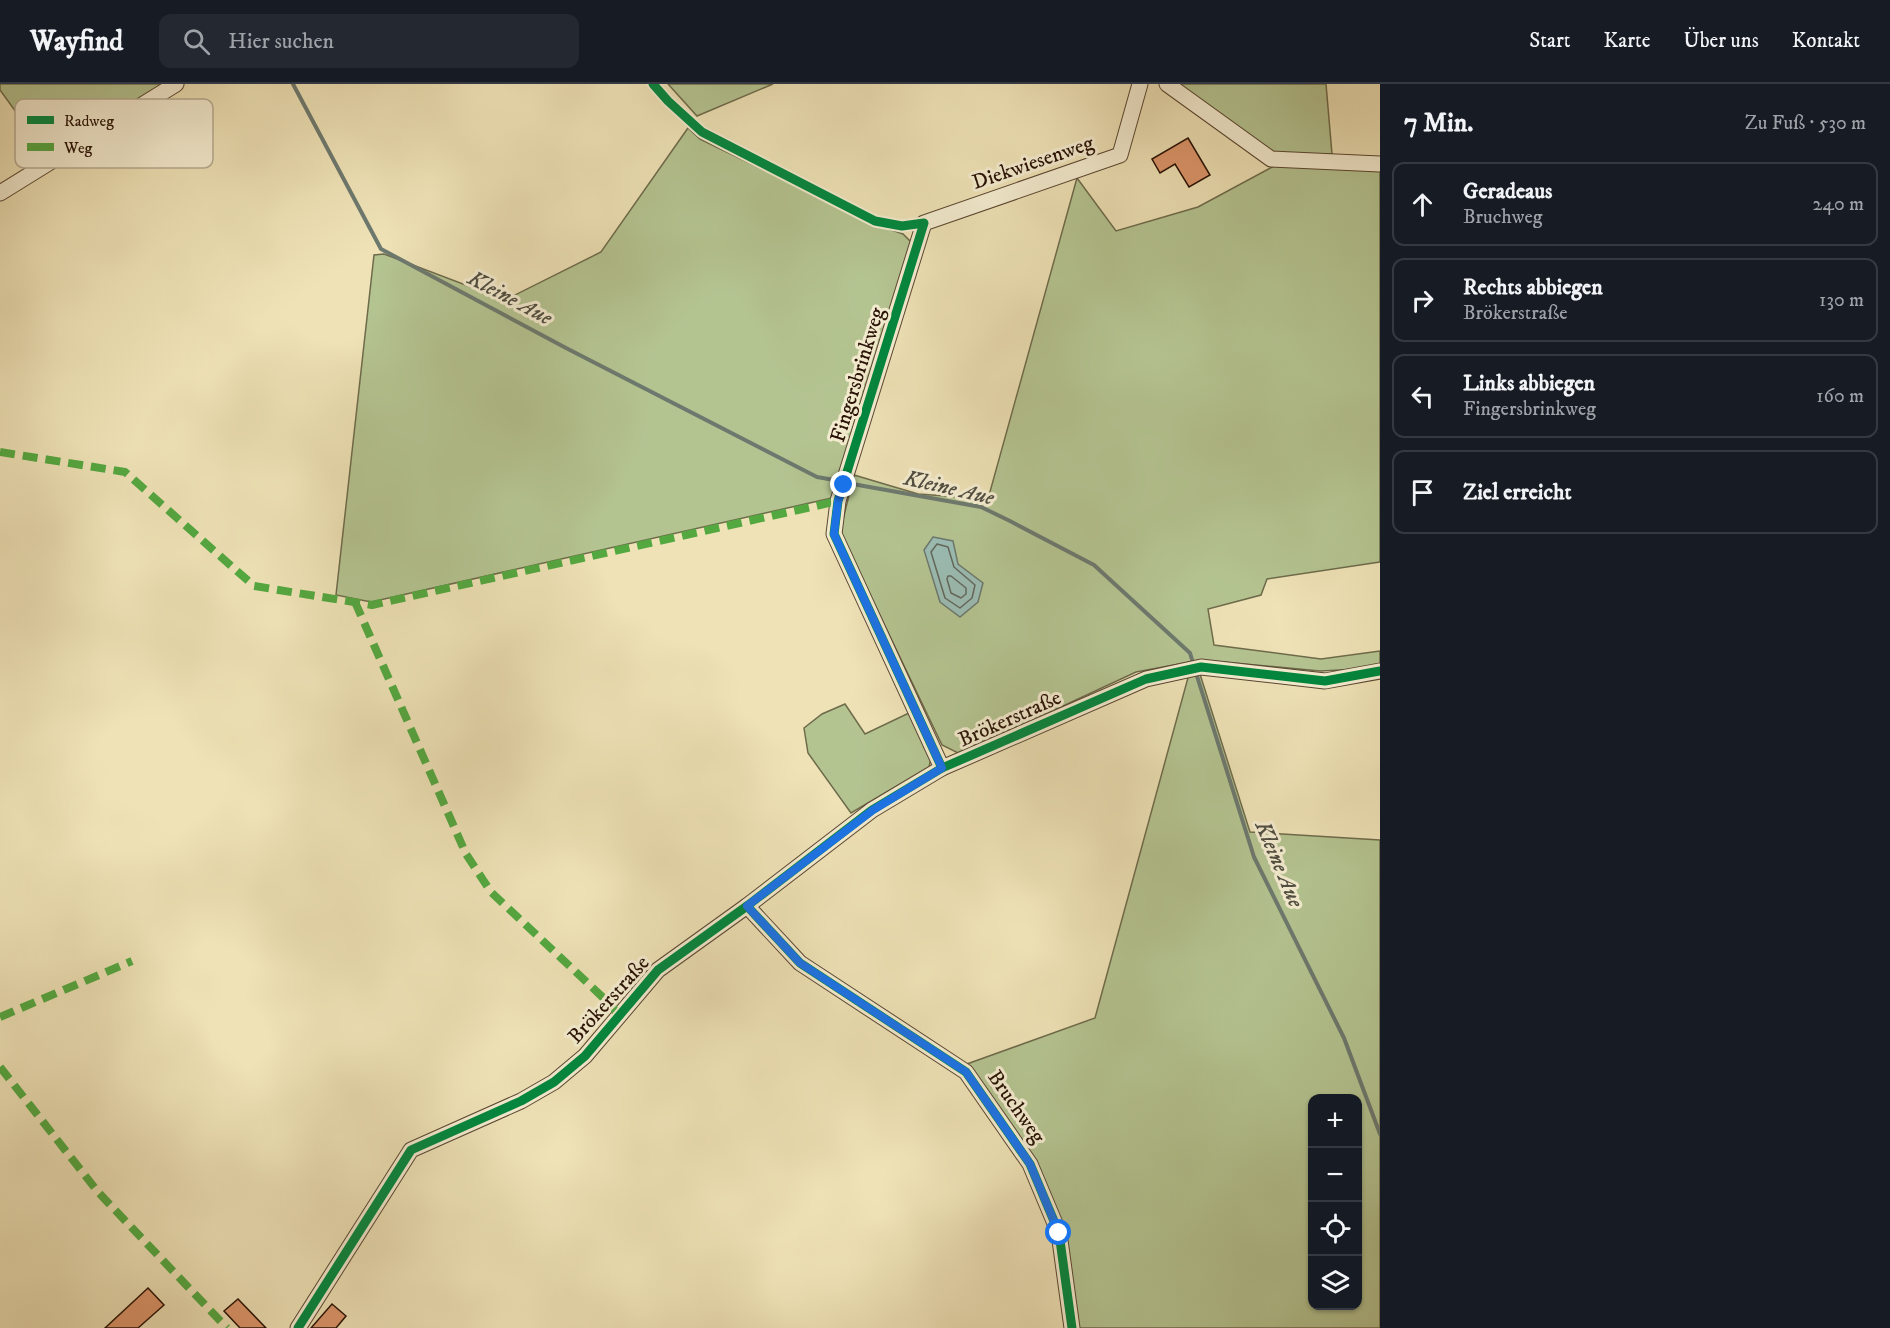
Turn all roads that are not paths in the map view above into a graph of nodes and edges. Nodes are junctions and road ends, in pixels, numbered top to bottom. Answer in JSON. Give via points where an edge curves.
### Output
{"nodes":[{"id":1,"x":176,"y":84,"type":"edge"},
{"id":2,"x":1140,"y":84,"type":"edge"},
{"id":3,"x":1167,"y":84,"type":"edge"},
{"id":4,"x":152,"y":99,"type":"edge"},
{"id":5,"x":1380,"y":164,"type":"edge"},
{"id":6,"x":40,"y":168,"type":"edge"},
{"id":7,"x":0,"y":193,"type":"edge"},
{"id":8,"x":924,"y":223,"type":"joint"},
{"id":9,"x":1380,"y":671,"type":"edge"},
{"id":10,"x":942,"y":768,"type":"junction"},
{"id":11,"x":747,"y":906,"type":"junction"},
{"id":12,"x":298,"y":1328,"type":"edge"},
{"id":13,"x":1072,"y":1328,"type":"edge"}],
"edges":[{"from":1,"to":4,"type":"street"},
{"from":2,"to":8,"type":"street","name":"Diekwiesenweg","via":[[1120,155]]},
{"from":3,"to":5,"type":"street","via":[[1271,159]]},
{"from":6,"to":7,"type":"street"},
{"from":8,"to":10,"type":"street","name":"Fingersbrinkweg","via":[[838,501],[834,534]]},
{"from":9,"to":10,"type":"street","name":"Brökerstraße","via":[[1325,681],[1201,667],[1146,678]]},
{"from":10,"to":11,"type":"street","name":"Brökerstraße","via":[[873,810]]},
{"from":11,"to":12,"type":"street","name":"Brökerstraße","via":[[658,970],[585,1056],[554,1082],[411,1150]]},
{"from":11,"to":13,"type":"street","name":"Bruchweg","via":[[800,963],[966,1072],[1030,1164],[1059,1233]]}]}
